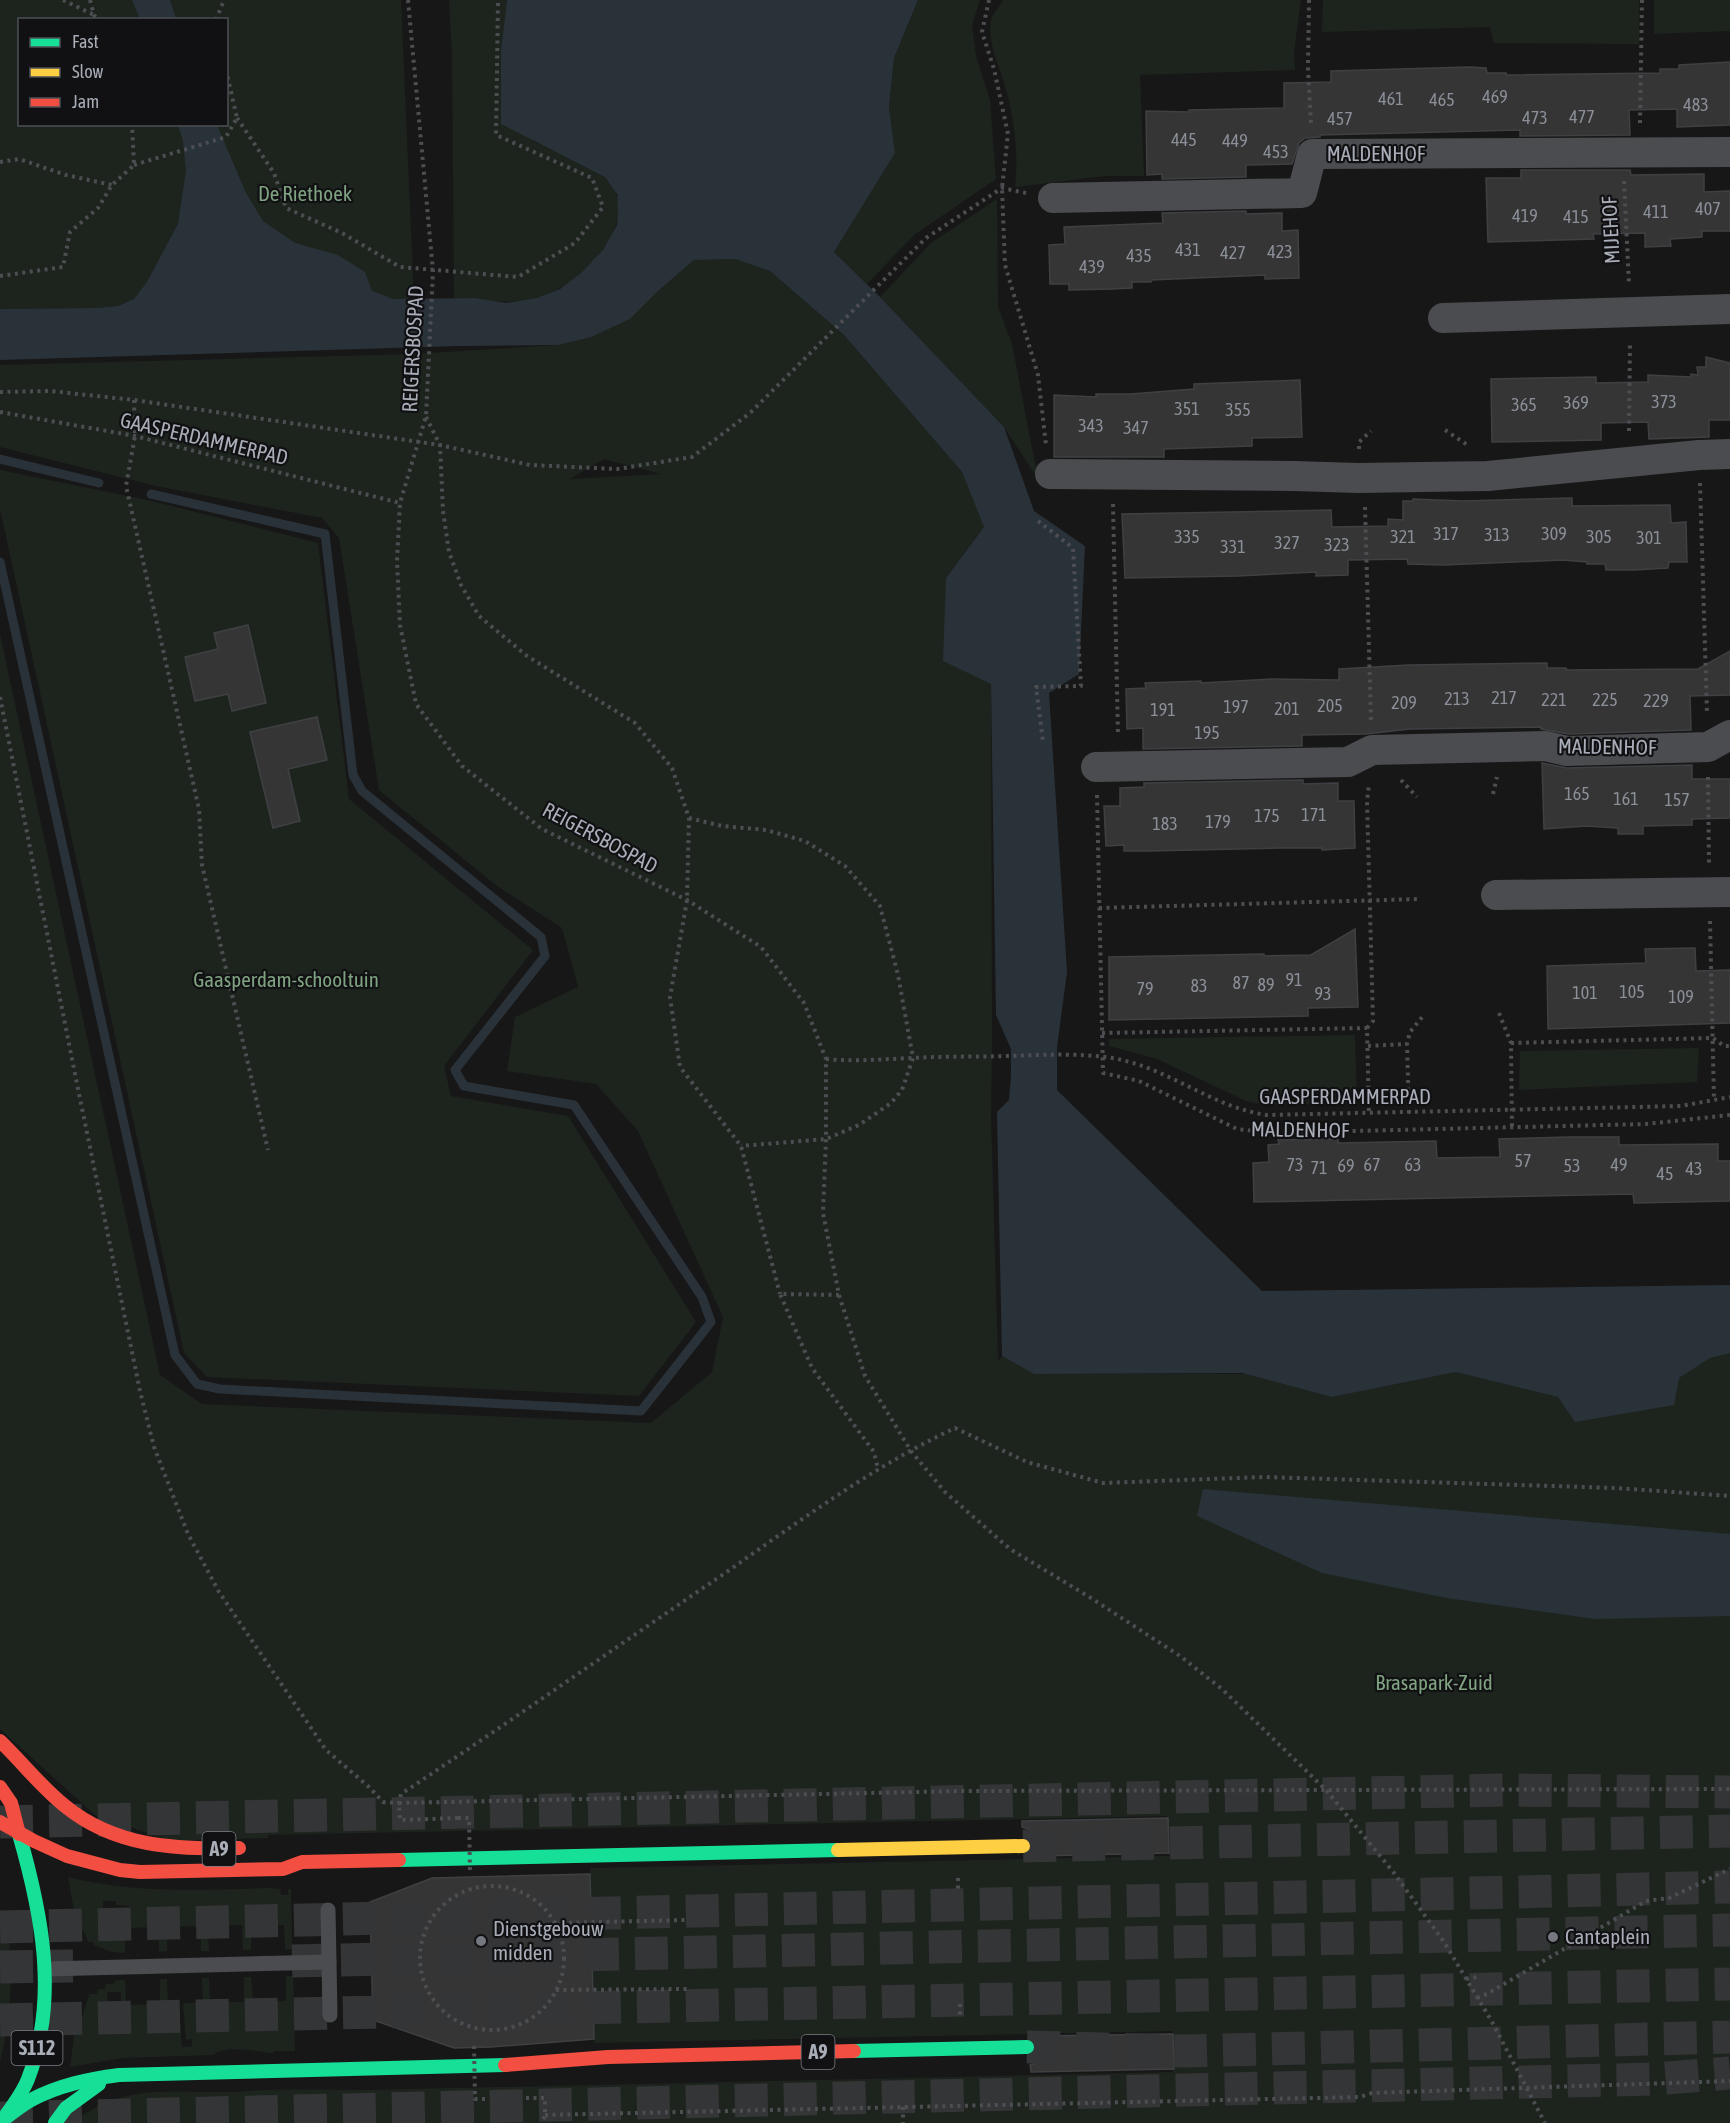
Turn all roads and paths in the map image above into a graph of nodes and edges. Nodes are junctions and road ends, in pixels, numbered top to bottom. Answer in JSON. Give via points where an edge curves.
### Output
{"nodes":[{"id":1,"x":63,"y":0,"type":"edge"},
{"id":2,"x":90,"y":0,"type":"edge"},
{"id":3,"x":224,"y":0,"type":"edge"},
{"id":4,"x":408,"y":0,"type":"edge"},
{"id":5,"x":498,"y":0,"type":"edge"},
{"id":6,"x":989,"y":0,"type":"edge"},
{"id":7,"x":1309,"y":0,"type":"edge"},
{"id":8,"x":1642,"y":0,"type":"edge"},
{"id":9,"x":94,"y":15,"type":"junction"},
{"id":10,"x":96,"y":18,"type":"edge"},
{"id":11,"x":217,"y":18,"type":"edge"},
{"id":12,"x":228,"y":79,"type":"edge"},
{"id":13,"x":237,"y":118,"type":"junction"},
{"id":14,"x":132,"y":126,"type":"edge"},
{"id":15,"x":1730,"y":152,"type":"edge"},
{"id":16,"x":1312,"y":154,"type":"junction"},
{"id":17,"x":1631,"y":154,"type":"junction"},
{"id":18,"x":0,"y":162,"type":"edge"},
{"id":19,"x":134,"y":165,"type":"junction"},
{"id":20,"x":112,"y":185,"type":"junction"},
{"id":21,"x":1002,"y":188,"type":"junction"},
{"id":22,"x":1053,"y":198,"type":"joint"},
{"id":23,"x":433,"y":271,"type":"junction"},
{"id":24,"x":0,"y":276,"type":"edge"},
{"id":25,"x":1730,"y":309,"type":"edge"},
{"id":26,"x":1630,"y":312,"type":"junction"},
{"id":27,"x":1443,"y":318,"type":"dead end"},
{"id":28,"x":0,"y":392,"type":"edge"},
{"id":29,"x":134,"y":400,"type":"junction"},
{"id":30,"x":0,"y":412,"type":"edge"},
{"id":31,"x":426,"y":416,"type":"junction"},
{"id":32,"x":1371,"y":431,"type":"dead end"},
{"id":33,"x":135,"y":436,"type":"junction"},
{"id":34,"x":418,"y":443,"type":"junction"},
{"id":35,"x":440,"y":445,"type":"junction"},
{"id":36,"x":1730,"y":454,"type":"edge"},
{"id":37,"x":1629,"y":462,"type":"junction"},
{"id":38,"x":1050,"y":474,"type":"joint"},
{"id":39,"x":1112,"y":476,"type":"junction"},
{"id":40,"x":1359,"y":478,"type":"junction"},
{"id":41,"x":400,"y":503,"type":"junction"},
{"id":42,"x":1038,"y":521,"type":"dead end"},
{"id":43,"x":0,"y":698,"type":"edge"},
{"id":44,"x":1730,"y":735,"type":"edge"},
{"id":45,"x":1043,"y":741,"type":"dead end"},
{"id":46,"x":1372,"y":750,"type":"junction"},
{"id":47,"x":1108,"y":767,"type":"junction"},
{"id":48,"x":689,"y":818,"type":"junction"},
{"id":49,"x":1730,"y":892,"type":"edge"},
{"id":50,"x":1496,"y":895,"type":"dead end"},
{"id":51,"x":1420,"y":899,"type":"dead end"},
{"id":52,"x":687,"y":900,"type":"junction"},
{"id":53,"x":1370,"y":901,"type":"junction"},
{"id":54,"x":1099,"y":908,"type":"junction"},
{"id":55,"x":1499,"y":1013,"type":"dead end"},
{"id":56,"x":1423,"y":1016,"type":"dead end"},
{"id":57,"x":1367,"y":1028,"type":"junction"},
{"id":58,"x":1102,"y":1033,"type":"junction"},
{"id":59,"x":1511,"y":1043,"type":"junction"},
{"id":60,"x":1407,"y":1044,"type":"junction"},
{"id":61,"x":1368,"y":1046,"type":"junction"},
{"id":62,"x":1730,"y":1046,"type":"edge"},
{"id":63,"x":1103,"y":1056,"type":"junction"},
{"id":64,"x":913,"y":1058,"type":"junction"},
{"id":65,"x":826,"y":1059,"type":"junction"},
{"id":66,"x":1730,"y":1097,"type":"edge"},
{"id":67,"x":1512,"y":1110,"type":"junction"},
{"id":68,"x":1409,"y":1113,"type":"junction"},
{"id":69,"x":1369,"y":1114,"type":"junction"},
{"id":70,"x":1730,"y":1115,"type":"edge"},
{"id":71,"x":1512,"y":1127,"type":"junction"},
{"id":72,"x":826,"y":1138,"type":"junction"},
{"id":73,"x":741,"y":1146,"type":"junction"},
{"id":74,"x":268,"y":1150,"type":"dead end"},
{"id":75,"x":780,"y":1294,"type":"junction"},
{"id":76,"x":839,"y":1295,"type":"junction"},
{"id":77,"x":911,"y":1451,"type":"junction"},
{"id":78,"x":878,"y":1469,"type":"junction"},
{"id":79,"x":1730,"y":1496,"type":"edge"},
{"id":80,"x":0,"y":1741,"type":"edge"},
{"id":81,"x":0,"y":1787,"type":"edge"},
{"id":82,"x":1730,"y":1789,"type":"edge"},
{"id":83,"x":1327,"y":1791,"type":"junction"},
{"id":84,"x":399,"y":1803,"type":"junction"},
{"id":85,"x":0,"y":1822,"type":"edge"},
{"id":86,"x":19,"y":1834,"type":"junction"},
{"id":87,"x":1023,"y":1846,"type":"tunnel mouth"},
{"id":88,"x":247,"y":1848,"type":"dead end"},
{"id":89,"x":288,"y":1851,"type":"dead end"},
{"id":90,"x":302,"y":1862,"type":"junction"},
{"id":91,"x":1730,"y":1869,"type":"edge"},
{"id":92,"x":470,"y":1872,"type":"dead end"},
{"id":93,"x":958,"y":1879,"type":"dead end"},
{"id":94,"x":958,"y":1892,"type":"dead end"},
{"id":95,"x":328,"y":1910,"type":"dead end"},
{"id":96,"x":687,"y":1920,"type":"dead end"},
{"id":97,"x":554,"y":1923,"type":"junction"},
{"id":98,"x":329,"y":1962,"type":"junction"},
{"id":99,"x":45,"y":1969,"type":"junction"},
{"id":100,"x":1478,"y":1977,"type":"dead end"},
{"id":101,"x":1466,"y":1979,"type":"junction"},
{"id":102,"x":687,"y":1989,"type":"dead end"},
{"id":103,"x":556,"y":1990,"type":"junction"},
{"id":104,"x":1477,"y":1998,"type":"junction"},
{"id":105,"x":960,"y":2004,"type":"dead end"},
{"id":106,"x":960,"y":2011,"type":"dead end"},
{"id":107,"x":330,"y":2015,"type":"dead end"},
{"id":108,"x":474,"y":2046,"type":"dead end"},
{"id":109,"x":1027,"y":2047,"type":"tunnel mouth"},
{"id":110,"x":110,"y":2076,"type":"junction"},
{"id":111,"x":1730,"y":2081,"type":"edge"},
{"id":112,"x":1527,"y":2089,"type":"junction"},
{"id":113,"x":536,"y":2098,"type":"dead end"},
{"id":114,"x":486,"y":2099,"type":"dead end"},
{"id":115,"x":903,"y":2107,"type":"junction"},
{"id":116,"x":545,"y":2115,"type":"junction"},
{"id":117,"x":1,"y":2121,"type":"edge"},
{"id":118,"x":55,"y":2123,"type":"edge"},
{"id":119,"x":542,"y":2123,"type":"edge"},
{"id":120,"x":903,"y":2123,"type":"edge"},
{"id":121,"x":1545,"y":2123,"type":"edge"}],
"edges":[{"from":1,"to":9,"type":"path"},
{"from":2,"to":9,"type":"path"},
{"from":3,"to":11,"type":"path"},
{"from":4,"to":23,"type":"path","name":"REIGERSBOSPAD"},
{"from":5,"to":23,"type":"path","via":[[496,135],[592,178],[603,207],[575,243],[518,277]]},
{"from":6,"to":21,"type":"path","via":[[982,32],[1008,134]]},
{"from":7,"to":16,"type":"path"},
{"from":8,"to":17,"type":"path","name":"MIJEHOF","via":[[1640,136]]},
{"from":9,"to":10,"type":"path"},
{"from":12,"to":13,"type":"path"},
{"from":13,"to":19,"type":"path","via":[[226,137]]},
{"from":13,"to":23,"type":"path","via":[[274,173],[286,208],[342,233],[400,267]]},
{"from":14,"to":19,"type":"path"},
{"from":15,"to":17,"type":"street","name":"MALDENHOF"},
{"from":16,"to":17,"type":"street","name":"MALDENHOF"},
{"from":16,"to":22,"type":"street","name":"MALDENHOF","via":[[1302,194]]},
{"from":17,"to":26,"type":"path","name":"MIJEHOF","via":[[1623,168]]},
{"from":18,"to":20,"type":"path","via":[[20,159]]},
{"from":19,"to":20,"type":"path"},
{"from":20,"to":24,"type":"path","via":[[98,208],[70,232],[63,267]]},
{"from":21,"to":22,"type":"path"},
{"from":21,"to":35,"type":"path","via":[[926,238],[750,413],[692,457],[617,469],[531,465]]},
{"from":21,"to":38,"type":"path","via":[[1005,265],[1038,375]]},
{"from":23,"to":31,"type":"path","name":"REIGERSBOSPAD"},
{"from":25,"to":26,"type":"street"},
{"from":26,"to":27,"type":"street"},
{"from":26,"to":37,"type":"path","name":"MIJEHOF"},
{"from":28,"to":29,"type":"path"},
{"from":29,"to":33,"type":"path"},
{"from":29,"to":34,"type":"path"},
{"from":30,"to":33,"type":"path","name":"GAASPERDAMMERPAD"},
{"from":31,"to":34,"type":"path","name":"REIGERSBOSPAD"},
{"from":31,"to":35,"type":"path"},
{"from":32,"to":40,"type":"path","via":[[1359,442]]},
{"from":33,"to":41,"type":"path","name":"GAASPERDAMMERPAD"},
{"from":33,"to":74,"type":"path","via":[[126,486],[200,809],[202,865]]},
{"from":34,"to":35,"type":"path"},
{"from":34,"to":41,"type":"path","name":"REIGERSBOSPAD"},
{"from":35,"to":48,"type":"path","via":[[449,552],[461,585],[479,616],[527,656],[635,723],[672,768]]},
{"from":36,"to":37,"type":"street"},
{"from":37,"to":40,"type":"street","via":[[1488,476]]},
{"from":38,"to":39,"type":"street"},
{"from":39,"to":40,"type":"street"},
{"from":39,"to":47,"type":"path"},
{"from":40,"to":46,"type":"path","via":[[1365,504]]},
{"from":41,"to":52,"type":"path","name":"REIGERSBOSPAD","via":[[400,625],[416,704],[462,766],[542,829]]},
{"from":42,"to":45,"type":"path","via":[[1074,548],[1081,686],[1036,687]]},
{"from":43,"to":84,"type":"path","via":[[154,1447],[188,1534],[219,1592],[326,1750],[383,1802]]},
{"from":44,"to":46,"type":"street","name":"MALDENHOF","via":[[1708,747]]},
{"from":46,"to":47,"type":"street","name":"MALDENHOF","via":[[1348,762]]},
{"from":46,"to":53,"type":"path","name":"MALDENHOF","via":[[1367,801]]},
{"from":47,"to":54,"type":"path"},
{"from":48,"to":52,"type":"path"},
{"from":48,"to":64,"type":"path","via":[[805,841],[845,866],[880,906]]},
{"from":49,"to":50,"type":"street"},
{"from":51,"to":53,"type":"path"},
{"from":52,"to":65,"type":"path","name":"REIGERSBOSPAD","via":[[761,947],[804,1003]]},
{"from":52,"to":73,"type":"path","via":[[670,997],[680,1067]]},
{"from":53,"to":54,"type":"path"},
{"from":53,"to":57,"type":"path","name":"MALDENHOF","via":[[1373,1022]]},
{"from":54,"to":58,"type":"path"},
{"from":55,"to":59,"type":"path"},
{"from":56,"to":60,"type":"path","via":[[1410,1032]]},
{"from":57,"to":58,"type":"path"},
{"from":57,"to":61,"type":"path","name":"MALDENHOF"},
{"from":58,"to":63,"type":"path"},
{"from":59,"to":62,"type":"path","via":[[1713,1038]]},
{"from":59,"to":67,"type":"path"},
{"from":60,"to":61,"type":"path"},
{"from":60,"to":68,"type":"path"},
{"from":61,"to":69,"type":"path","name":"MALDENHOF"},
{"from":63,"to":64,"type":"path","name":"GAASPERDAMMERPAD"},
{"from":63,"to":69,"type":"path","name":"GAASPERDAMMERPAD","via":[[1143,1065],[1247,1112]]},
{"from":63,"to":71,"type":"path","name":"MALDENHOF","via":[[1103,1073],[1139,1081],[1237,1129],[1271,1133]]},
{"from":64,"to":65,"type":"path","name":"GAASPERDAMMERPAD","via":[[852,1062]]},
{"from":64,"to":72,"type":"path","via":[[902,1090],[891,1103],[859,1125]]},
{"from":65,"to":72,"type":"path","name":"REIGERSBOSPAD"},
{"from":66,"to":67,"type":"path","name":"GAASPERDAMMERPAD","via":[[1681,1106]]},
{"from":67,"to":68,"type":"path","name":"GAASPERDAMMERPAD"},
{"from":67,"to":71,"type":"path"},
{"from":68,"to":69,"type":"path","name":"GAASPERDAMMERPAD"},
{"from":70,"to":71,"type":"path","name":"MALDENHOF","via":[[1646,1124]]},
{"from":72,"to":73,"type":"path"},
{"from":72,"to":76,"type":"path","name":"REIGERSBOSPAD","via":[[823,1213]]},
{"from":73,"to":75,"type":"path"},
{"from":75,"to":76,"type":"path"},
{"from":75,"to":78,"type":"path","via":[[813,1368],[874,1452]]},
{"from":76,"to":77,"type":"path","name":"REIGERSBOSPAD","via":[[865,1376]]},
{"from":77,"to":78,"type":"path"},
{"from":77,"to":79,"type":"path","via":[[955,1428],[1027,1462],[1103,1483],[1264,1477],[1616,1488]]},
{"from":77,"to":83,"type":"path","name":"REIGERSBOSPAD","via":[[945,1492],[1010,1549],[1180,1656],[1222,1689]]},
{"from":78,"to":84,"type":"path","via":[[401,1794]]},
{"from":80,"to":88,"type":"main road","number":"A9","via":[[65,1806],[101,1829],[149,1846]]},
{"from":81,"to":86,"type":"main road","number":"S112","via":[[12,1805]]},
{"from":82,"to":83,"type":"path"},
{"from":83,"to":84,"type":"path","via":[[962,1791]]},
{"from":83,"to":101,"type":"path","name":"REIGERSBOSPAD","via":[[1400,1882]]},
{"from":84,"to":92,"type":"path","bridge":true,"via":[[400,1820],[468,1818]]},
{"from":85,"to":86,"type":"main road"},
{"from":86,"to":90,"type":"main road","number":"A9","via":[[76,1861],[140,1872],[283,1869]]},
{"from":86,"to":99,"type":"main road","number":"S112","via":[[37,1897]]},
{"from":87,"to":90,"type":"main road","number":"A9"},
{"from":89,"to":90,"type":"main road"},
{"from":91,"to":104,"type":"path","via":[[1669,1898],[1646,1901]]},
{"from":93,"to":94,"type":"path"},
{"from":95,"to":98,"type":"lane"},
{"from":96,"to":97,"type":"path"},
{"from":97,"to":103,"type":"path","via":[[564,1959]]},
{"from":97,"to":103,"type":"path","via":[[542,1907],[521,1892],[497,1886],[471,1889],[449,1900],[432,1918],[419,1957],[431,1997],[448,2015],[470,2027],[495,2031],[519,2025],[541,2011]]},
{"from":98,"to":99,"type":"lane"},
{"from":98,"to":107,"type":"lane"},
{"from":99,"to":117,"type":"main road","number":"S112","via":[[41,2033],[27,2082]]},
{"from":100,"to":101,"type":"path"},
{"from":101,"to":104,"type":"path","name":"REIGERSBOSPAD"},
{"from":102,"to":103,"type":"path"},
{"from":104,"to":112,"type":"path","name":"REIGERSBOSPAD"},
{"from":105,"to":106,"type":"path"},
{"from":108,"to":114,"type":"path","bridge":true,"via":[[475,2099]]},
{"from":109,"to":110,"type":"main road","number":"A9","via":[[608,2057],[492,2066]]},
{"from":110,"to":117,"type":"main road","number":"A9","via":[[54,2090]]},
{"from":110,"to":118,"type":"main road","via":[[66,2108]]},
{"from":111,"to":112,"type":"path"},
{"from":112,"to":115,"type":"path","via":[[1372,2093],[1360,2097]]},
{"from":112,"to":121,"type":"path","name":"REIGERSBOSPAD"},
{"from":113,"to":116,"type":"path","via":[[545,2098]]},
{"from":115,"to":116,"type":"path"},
{"from":115,"to":120,"type":"path"},
{"from":116,"to":119,"type":"path"}]}
